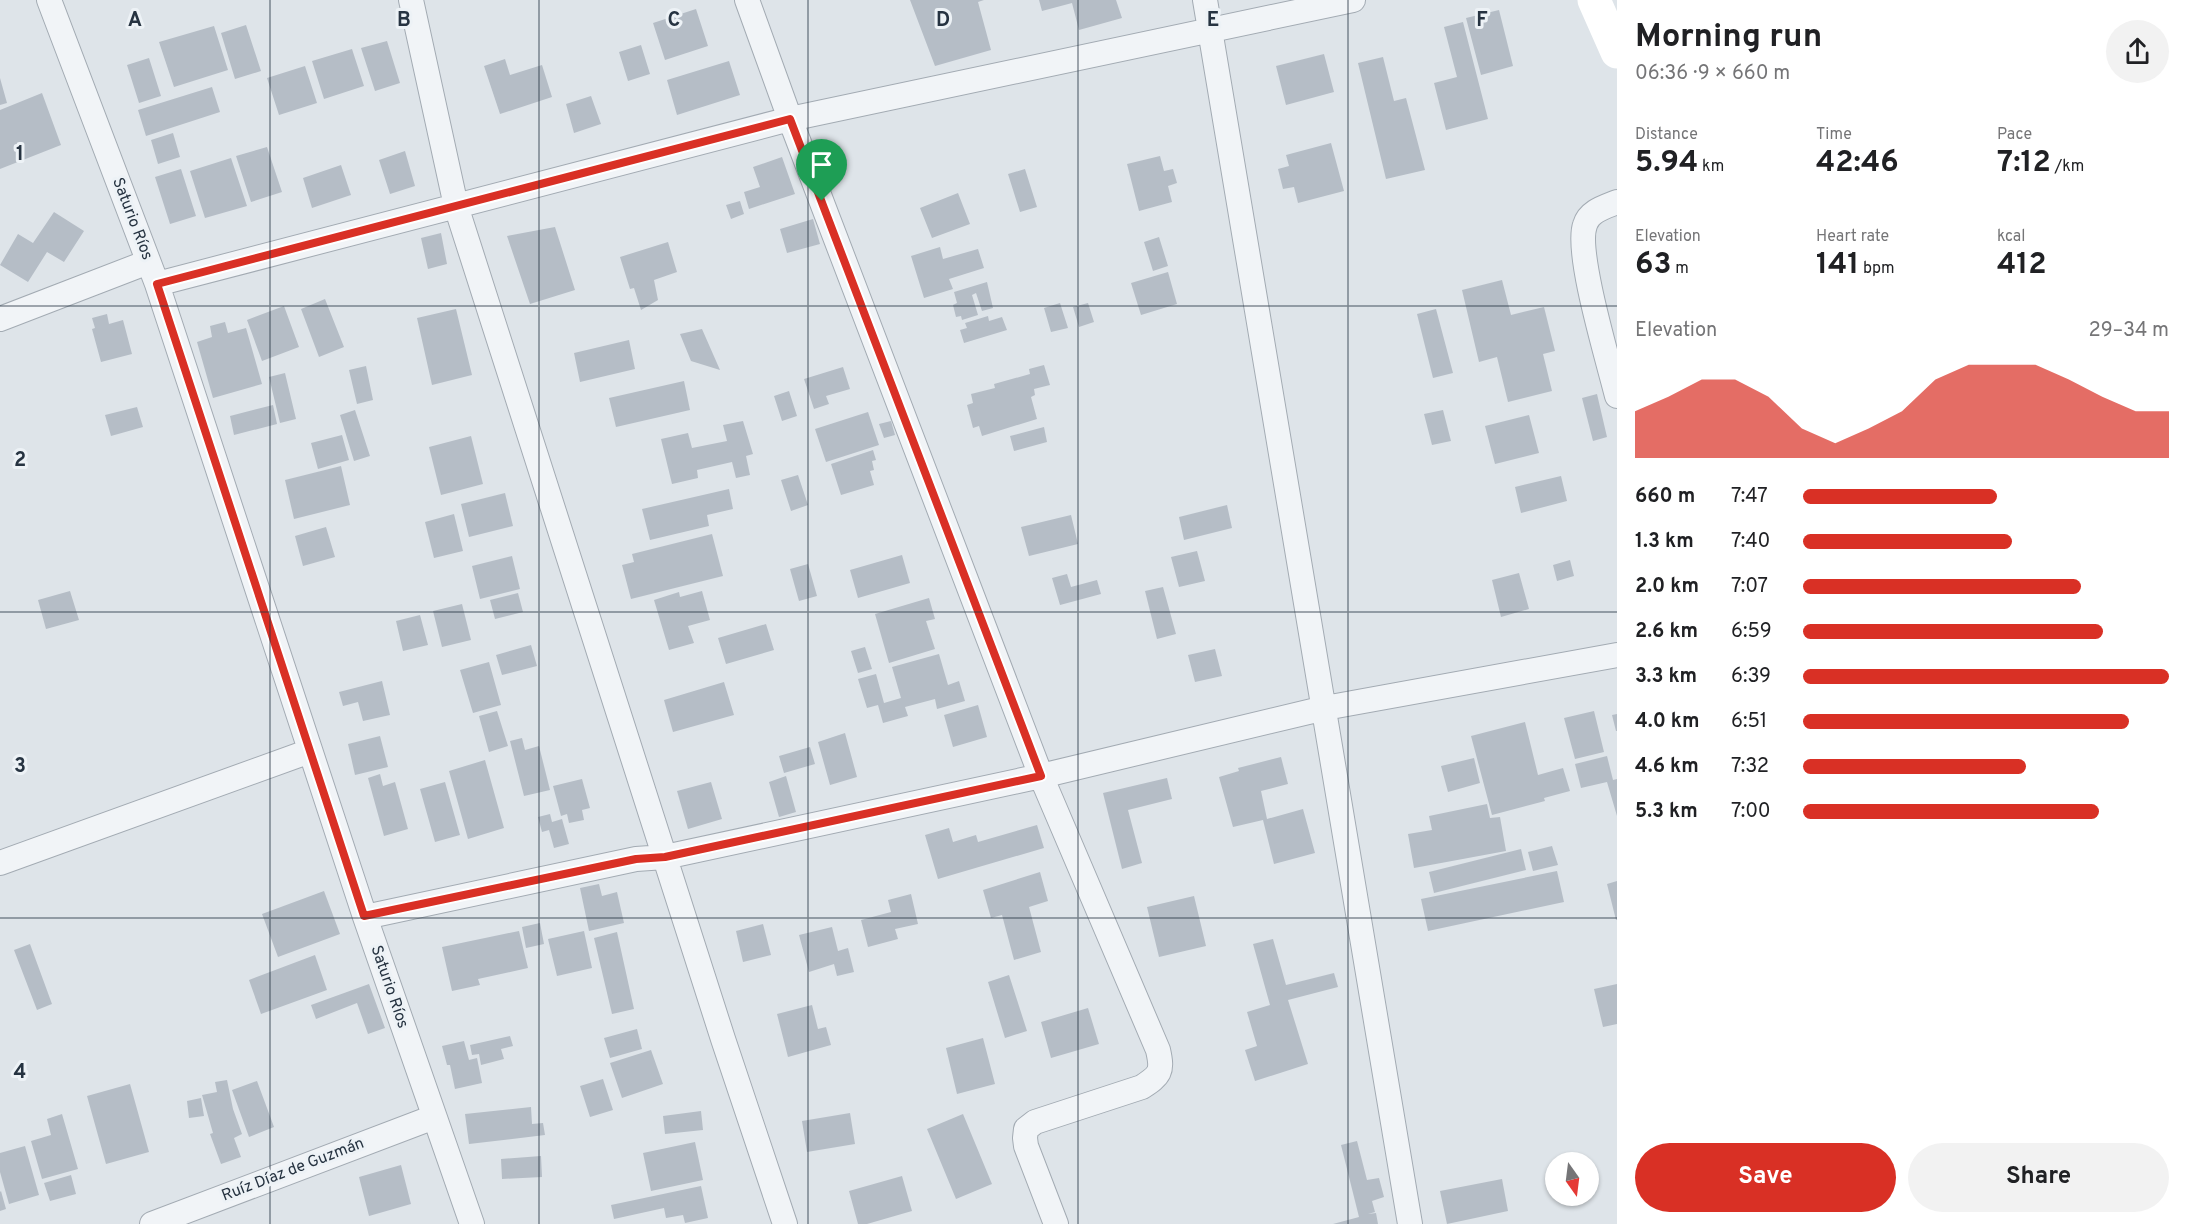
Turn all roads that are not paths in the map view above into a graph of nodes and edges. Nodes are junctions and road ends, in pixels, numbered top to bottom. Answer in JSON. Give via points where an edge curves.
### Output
{"nodes":[{"id":1,"x":50,"y":0,"type":"edge"},
{"id":2,"x":411,"y":0,"type":"edge"},
{"id":3,"x":747,"y":0,"type":"edge"},
{"id":4,"x":1205,"y":0,"type":"edge"},
{"id":5,"x":1353,"y":0,"type":"edge"},
{"id":6,"x":1594,"y":0,"type":"edge"},
{"id":7,"x":1211,"y":29,"type":"junction"},
{"id":8,"x":1617,"y":52,"type":"edge"},
{"id":9,"x":790,"y":119,"type":"junction"},
{"id":10,"x":1617,"y":202,"type":"edge"},
{"id":11,"x":456,"y":206,"type":"junction"},
{"id":12,"x":152,"y":273,"type":"junction"},
{"id":13,"x":0,"y":319,"type":"edge"},
{"id":14,"x":1617,"y":396,"type":"edge"},
{"id":15,"x":1617,"y":655,"type":"edge"},
{"id":16,"x":1325,"y":708,"type":"junction"},
{"id":17,"x":310,"y":751,"type":"junction"},
{"id":18,"x":1041,"y":776,"type":"junction"},
{"id":19,"x":665,"y":857,"type":"junction"},
{"id":20,"x":0,"y":863,"type":"edge"},
{"id":21,"x":364,"y":916,"type":"junction"},
{"id":22,"x":434,"y":1117,"type":"junction"},
{"id":23,"x":202,"y":1215,"type":"edge"},
{"id":24,"x":152,"y":1224,"type":"edge"},
{"id":25,"x":472,"y":1224,"type":"edge"},
{"id":26,"x":785,"y":1224,"type":"edge"},
{"id":27,"x":1056,"y":1224,"type":"edge"},
{"id":28,"x":1410,"y":1224,"type":"edge"}],
"edges":[{"from":1,"to":12,"type":"street","name":"Saturio Ríos"},
{"from":2,"to":11,"type":"street"},
{"from":3,"to":9,"type":"street"},
{"from":4,"to":7,"type":"street"},
{"from":5,"to":7,"type":"street"},
{"from":6,"to":8,"type":"main road"},
{"from":7,"to":9,"type":"street"},
{"from":7,"to":16,"type":"street"},
{"from":9,"to":11,"type":"street"},
{"from":9,"to":18,"type":"street"},
{"from":10,"to":14,"type":"street","via":[[1595,210],[1585,224],[1583,244]]},
{"from":11,"to":12,"type":"street"},
{"from":11,"to":19,"type":"street"},
{"from":12,"to":13,"type":"street"},
{"from":12,"to":17,"type":"street","name":"Saturio Ríos"},
{"from":15,"to":16,"type":"street"},
{"from":16,"to":18,"type":"street"},
{"from":16,"to":28,"type":"street"},
{"from":17,"to":20,"type":"street"},
{"from":17,"to":21,"type":"street","name":"Saturio Ríos"},
{"from":18,"to":19,"type":"street"},
{"from":18,"to":27,"type":"street","via":[[1162,1066],[1158,1077],[1142,1087],[1035,1122],[1026,1129],[1026,1146]]},
{"from":19,"to":21,"type":"street","via":[[636,859]]},
{"from":19,"to":26,"type":"street"},
{"from":21,"to":22,"type":"street","name":"Saturio Ríos"},
{"from":22,"to":23,"type":"street","name":"Ruíz Díaz de Guzmán"},
{"from":22,"to":25,"type":"street","name":"Saturio Ríos"},
{"from":23,"to":24,"type":"street","name":"Ruíz Díaz de Guzmán"}]}
